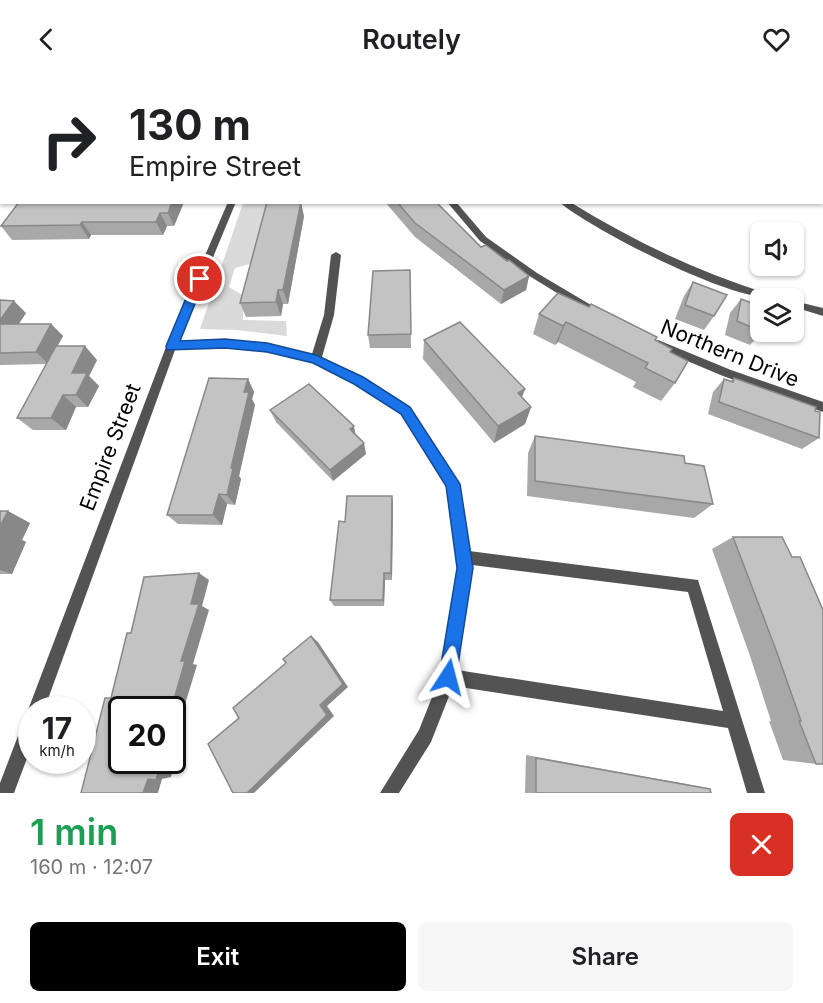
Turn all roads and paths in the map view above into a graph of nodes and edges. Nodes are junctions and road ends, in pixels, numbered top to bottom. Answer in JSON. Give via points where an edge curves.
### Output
{"nodes":[{"id":1,"x":231,"y":204,"type":"edge"},
{"id":2,"x":453,"y":204,"type":"edge"},
{"id":3,"x":566,"y":204,"type":"edge"},
{"id":4,"x":336,"y":255,"type":"dead end"},
{"id":5,"x":750,"y":290,"type":"edge"},
{"id":6,"x":804,"y":307,"type":"edge"},
{"id":7,"x":823,"y":312,"type":"edge"},
{"id":8,"x":603,"y":316,"type":"edge"},
{"id":9,"x":649,"y":341,"type":"edge"},
{"id":10,"x":172,"y":346,"type":"junction"},
{"id":11,"x":316,"y":359,"type":"junction"},
{"id":12,"x":823,"y":407,"type":"edge"},
{"id":13,"x":464,"y":557,"type":"junction"},
{"id":14,"x":448,"y":677,"type":"junction"},
{"id":15,"x":41,"y":696,"type":"edge"},
{"id":16,"x":734,"y":721,"type":"junction"},
{"id":17,"x":18,"y":757,"type":"edge"},
{"id":18,"x":4,"y":793,"type":"edge"},
{"id":19,"x":389,"y":793,"type":"edge"},
{"id":20,"x":756,"y":793,"type":"edge"}],
"edges":[{"from":1,"to":10,"type":"street","name":"Empire Street"},
{"from":2,"to":8,"type":"street","via":[[483,239]]},
{"from":3,"to":5,"type":"street","via":[[674,264]]},
{"from":4,"to":11,"type":"street","via":[[329,315]]},
{"from":6,"to":7,"type":"street"},
{"from":9,"to":12,"type":"street","name":"Northern Drive","via":[[727,374]]},
{"from":10,"to":11,"type":"street","via":[[225,343]]},
{"from":10,"to":15,"type":"street","name":"Empire Street"},
{"from":11,"to":13,"type":"street","via":[[406,411],[453,484]]},
{"from":13,"to":14,"type":"street"},
{"from":13,"to":16,"type":"street","via":[[693,585]]},
{"from":14,"to":16,"type":"street"},
{"from":14,"to":19,"type":"street","via":[[425,736]]},
{"from":16,"to":20,"type":"street"},
{"from":17,"to":18,"type":"street"}]}
